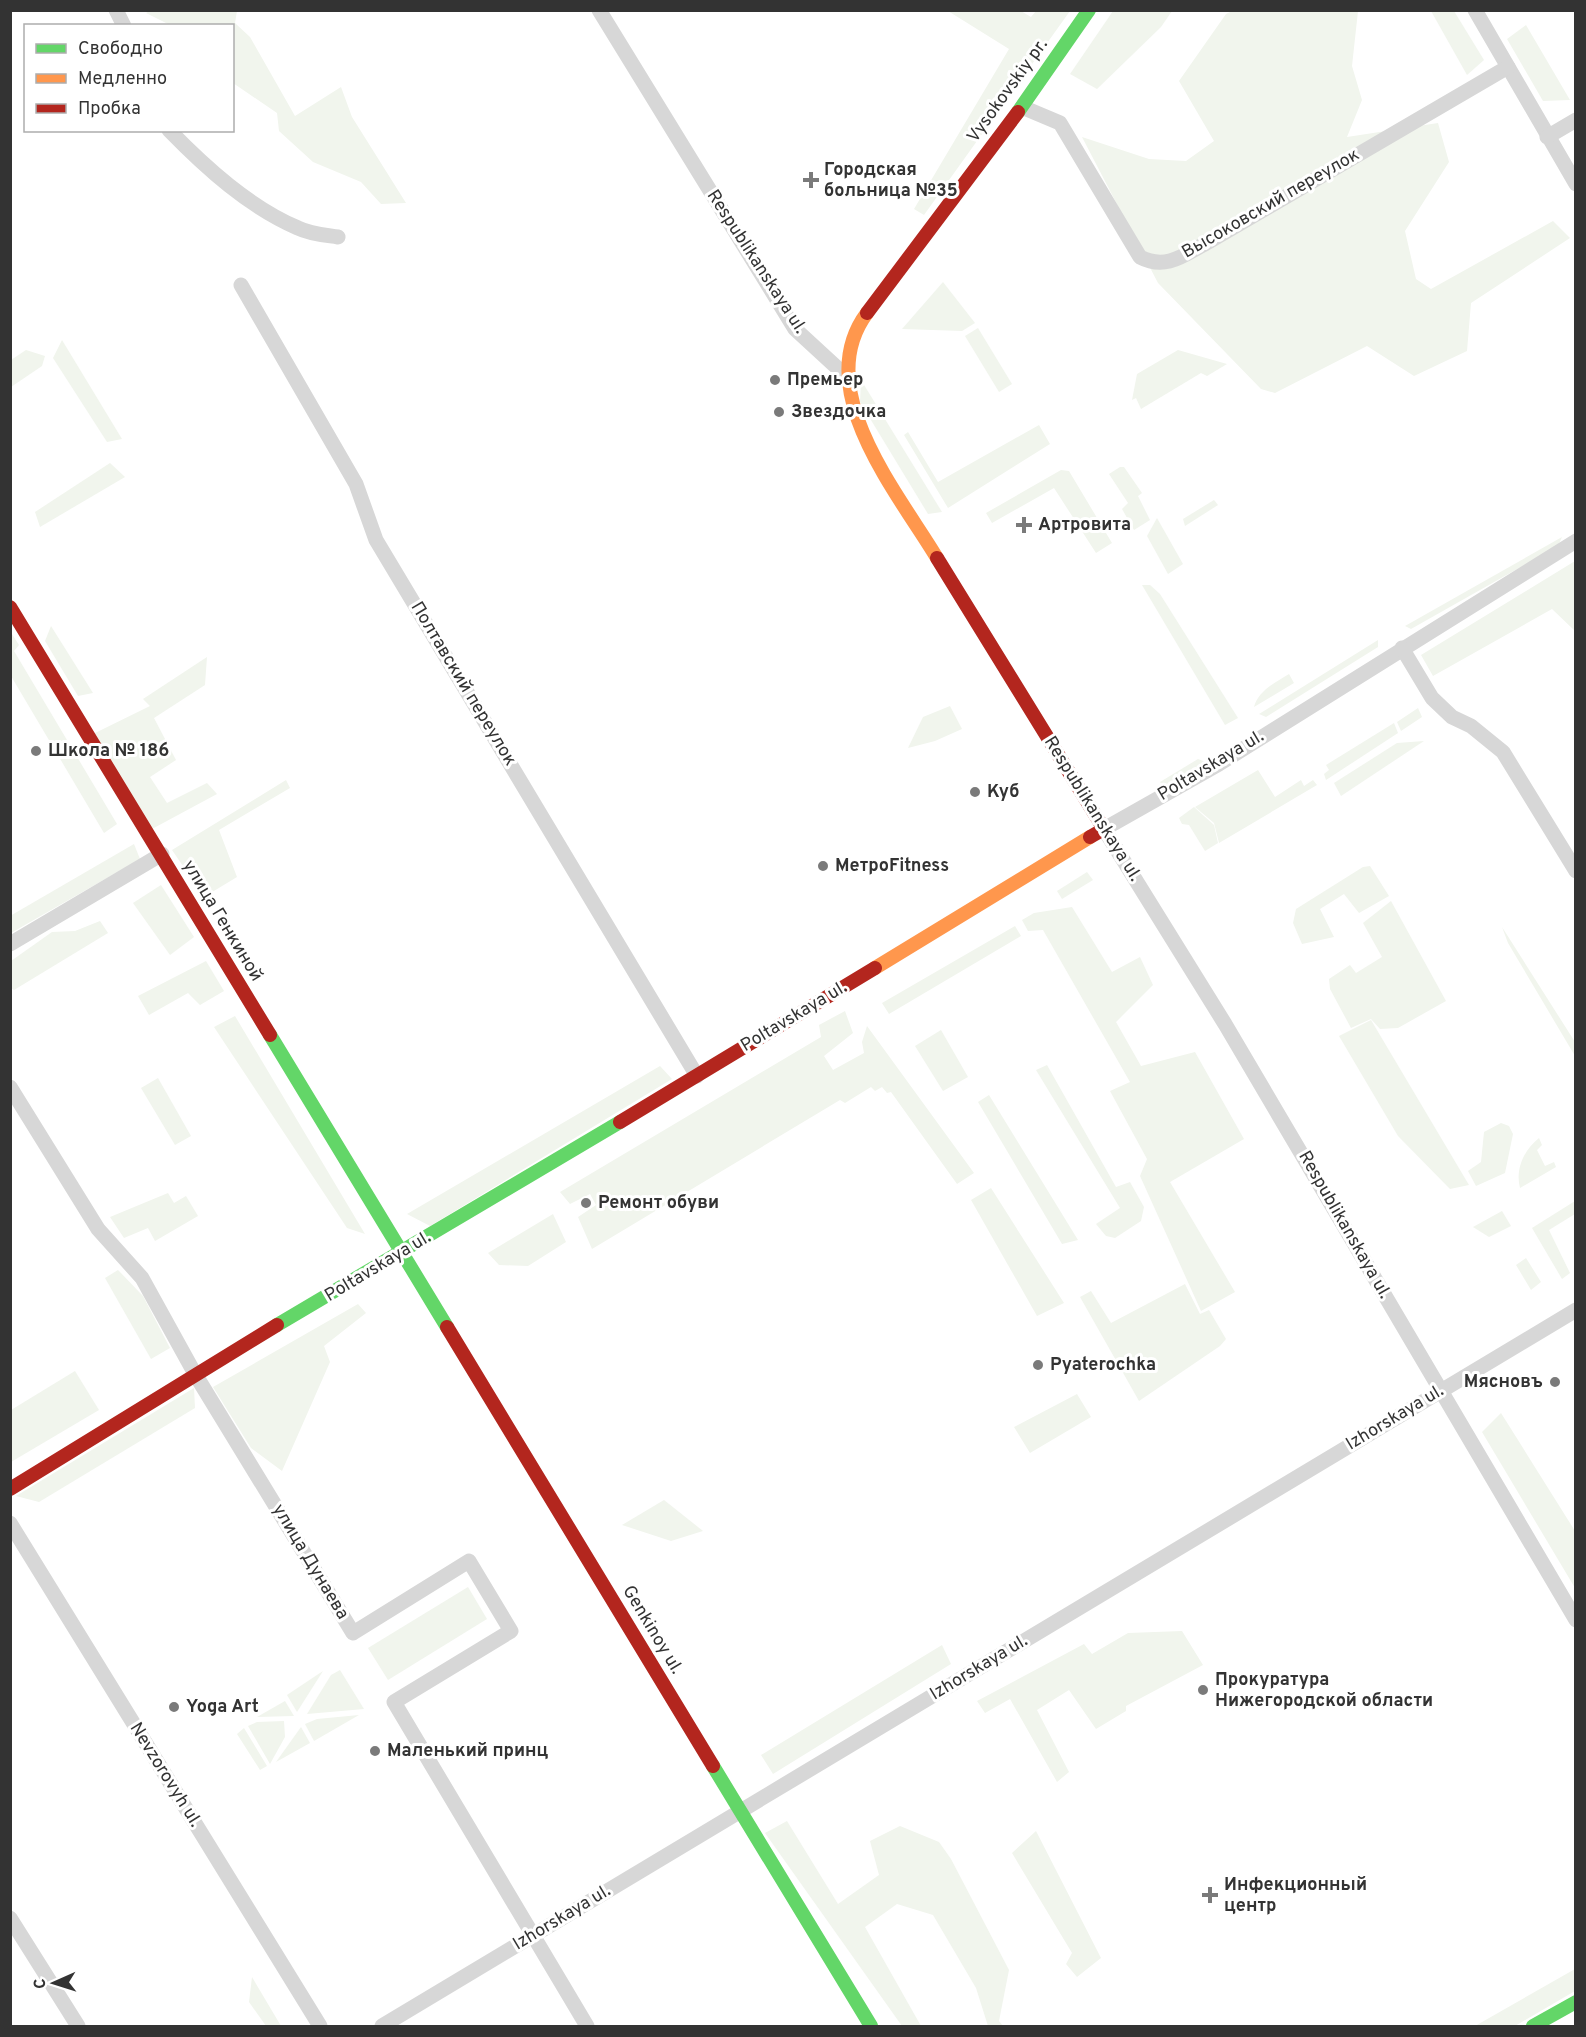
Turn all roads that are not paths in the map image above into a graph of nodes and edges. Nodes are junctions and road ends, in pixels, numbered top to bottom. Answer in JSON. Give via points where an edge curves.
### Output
{"nodes":[{"id":1,"x":116,"y":10,"type":"edge"},
{"id":2,"x":599,"y":10,"type":"edge"},
{"id":3,"x":1089,"y":10,"type":"edge"},
{"id":4,"x":1475,"y":10,"type":"edge"},
{"id":5,"x":123,"y":24,"type":"edge"},
{"id":6,"x":1508,"y":67,"type":"junction"},
{"id":7,"x":1022,"y":107,"type":"junction"},
{"id":8,"x":1575,"y":120,"type":"edge"},
{"id":9,"x":171,"y":132,"type":"edge"},
{"id":10,"x":1547,"y":137,"type":"junction"},
{"id":11,"x":1575,"y":184,"type":"edge"},
{"id":12,"x":338,"y":237,"type":"dead end"},
{"id":13,"x":241,"y":285,"type":"dead end"},
{"id":14,"x":845,"y":375,"type":"junction"},
{"id":15,"x":1575,"y":541,"type":"edge"},
{"id":16,"x":10,"y":608,"type":"edge"},
{"id":17,"x":1402,"y":648,"type":"junction"},
{"id":18,"x":1104,"y":829,"type":"junction"},
{"id":19,"x":162,"y":854,"type":"junction"},
{"id":20,"x":1575,"y":870,"type":"edge"},
{"id":21,"x":10,"y":944,"type":"edge"},
{"id":22,"x":697,"y":1076,"type":"junction"},
{"id":23,"x":10,"y":1087,"type":"edge"},
{"id":24,"x":401,"y":1254,"type":"junction"},
{"id":25,"x":1575,"y":1310,"type":"edge"},
{"id":26,"x":195,"y":1374,"type":"junction"},
{"id":27,"x":1441,"y":1390,"type":"junction"},
{"id":28,"x":10,"y":1489,"type":"edge"},
{"id":29,"x":10,"y":1523,"type":"edge"},
{"id":30,"x":1575,"y":1620,"type":"edge"},
{"id":31,"x":741,"y":1812,"type":"junction"},
{"id":32,"x":10,"y":1918,"type":"edge"},
{"id":33,"x":533,"y":1935,"type":"junction"},
{"id":34,"x":1575,"y":2002,"type":"edge"},
{"id":35,"x":78,"y":2026,"type":"edge"},
{"id":36,"x":320,"y":2026,"type":"edge"},
{"id":37,"x":382,"y":2026,"type":"edge"},
{"id":38,"x":587,"y":2026,"type":"edge"},
{"id":39,"x":871,"y":2026,"type":"edge"},
{"id":40,"x":1533,"y":2026,"type":"edge"}],
"edges":[{"from":1,"to":5,"type":"street"},
{"from":2,"to":14,"type":"street","name":"Respublikanskaya ul.","via":[[795,329]]},
{"from":3,"to":7,"type":"street","name":"Vysokovskiy pr."},
{"from":4,"to":6,"type":"street"},
{"from":6,"to":7,"type":"street","name":"Высоковский переулок","via":[[1168,263],[1153,264],[1140,257],[1060,123]]},
{"from":6,"to":10,"type":"street"},
{"from":7,"to":14,"type":"street","name":"Vysokovskiy pr.","via":[[864,317],[853,335]]},
{"from":8,"to":10,"type":"street"},
{"from":9,"to":12,"type":"street","via":[[197,159],[255,203],[299,229]]},
{"from":10,"to":11,"type":"street"},
{"from":13,"to":22,"type":"street","name":"Полтавский переулок","via":[[356,484],[376,540]]},
{"from":14,"to":18,"type":"street","name":"Respublikanskaya ul.","via":[[853,411],[870,448]]},
{"from":15,"to":17,"type":"street","name":"Poltavskaya ul."},
{"from":16,"to":19,"type":"street","name":"улица Генкиной"},
{"from":17,"to":18,"type":"street","name":"Poltavskaya ul.","via":[[1219,764]]},
{"from":17,"to":20,"type":"street","via":[[1432,698],[1452,717],[1471,726],[1503,752]]},
{"from":18,"to":22,"type":"street","name":"Poltavskaya ul."},
{"from":18,"to":27,"type":"street","name":"Respublikanskaya ul.","via":[[1226,1024]]},
{"from":19,"to":21,"type":"street"},
{"from":19,"to":24,"type":"street","name":"улица Генкиной"},
{"from":22,"to":24,"type":"street","name":"Poltavskaya ul."},
{"from":23,"to":26,"type":"street","name":"улица Дунаева","via":[[98,1229],[142,1278]]},
{"from":24,"to":26,"type":"street","name":"Poltavskaya ul."},
{"from":24,"to":31,"type":"street","name":"Genkinoy ul."},
{"from":25,"to":27,"type":"street","name":"Izhorskaya ul."},
{"from":26,"to":28,"type":"street","name":"Poltavskaya ul."},
{"from":26,"to":33,"type":"street","name":"улица Дунаева","via":[[353,1633],[469,1561],[511,1631],[394,1702]]},
{"from":27,"to":30,"type":"street","name":"Respublikanskaya ul."},
{"from":27,"to":31,"type":"street","name":"Izhorskaya ul."},
{"from":29,"to":36,"type":"street","name":"Nevzorovyh ul."},
{"from":31,"to":33,"type":"street","name":"Izhorskaya ul."},
{"from":31,"to":39,"type":"street","name":"Genkinoy ul."},
{"from":32,"to":35,"type":"street"},
{"from":33,"to":37,"type":"street","name":"Izhorskaya ul."},
{"from":33,"to":38,"type":"street","name":"улица Дунаева"},
{"from":34,"to":40,"type":"street"}]}
